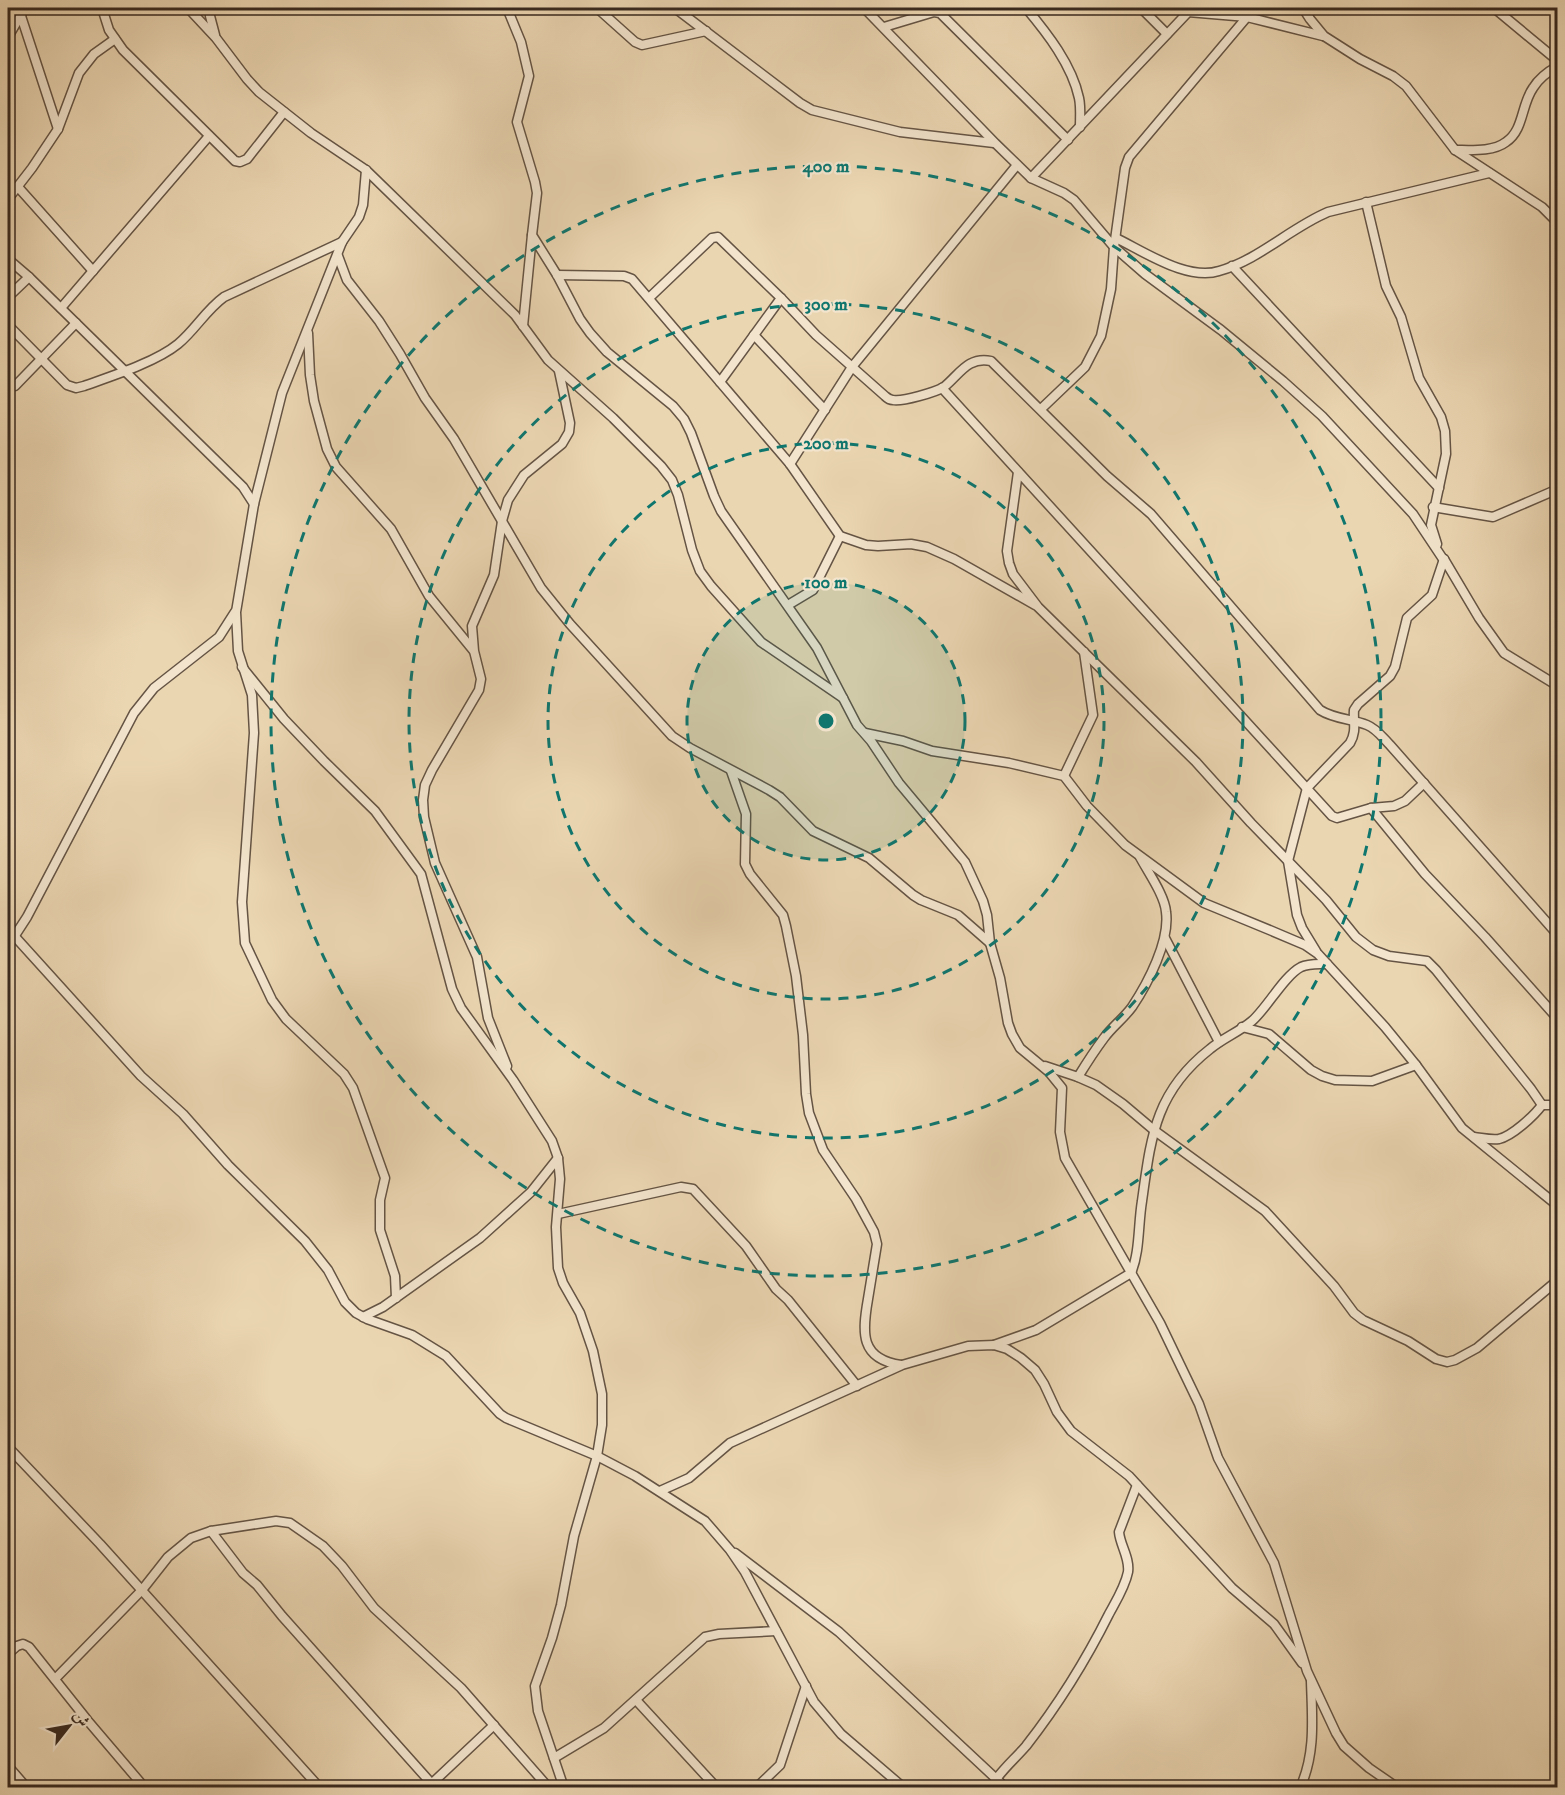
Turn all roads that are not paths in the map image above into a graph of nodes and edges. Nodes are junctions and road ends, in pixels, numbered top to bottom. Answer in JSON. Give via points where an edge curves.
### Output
{"nodes":[{"id":1,"x":102,"y":8,"type":"edge"},
{"id":2,"x":188,"y":8,"type":"edge"},
{"id":3,"x":210,"y":8,"type":"edge"},
{"id":4,"x":507,"y":8,"type":"edge"},
{"id":5,"x":597,"y":8,"type":"edge"},
{"id":6,"x":675,"y":8,"type":"edge"},
{"id":7,"x":864,"y":8,"type":"edge"},
{"id":8,"x":1026,"y":8,"type":"edge"},
{"id":9,"x":1141,"y":8,"type":"edge"},
{"id":10,"x":1303,"y":8,"type":"edge"},
{"id":11,"x":1494,"y":8,"type":"edge"},
{"id":12,"x":22,"y":10,"type":"edge"},
{"id":13,"x":1190,"y":10,"type":"edge"},
{"id":14,"x":1247,"y":17,"type":"junction"},
{"id":15,"x":884,"y":27,"type":"junction"},
{"id":16,"x":706,"y":31,"type":"junction"},
{"id":17,"x":1167,"y":34,"type":"junction"},
{"id":18,"x":1324,"y":36,"type":"junction"},
{"id":19,"x":8,"y":37,"type":"edge"},
{"id":20,"x":216,"y":38,"type":"junction"},
{"id":21,"x":114,"y":39,"type":"junction"},
{"id":22,"x":1557,"y":61,"type":"edge"},
{"id":23,"x":1557,"y":66,"type":"edge"},
{"id":24,"x":284,"y":112,"type":"junction"},
{"id":25,"x":1080,"y":127,"type":"junction"},
{"id":26,"x":58,"y":129,"type":"junction"},
{"id":27,"x":209,"y":136,"type":"junction"},
{"id":28,"x":1068,"y":140,"type":"junction"},
{"id":29,"x":995,"y":143,"type":"junction"},
{"id":30,"x":1455,"y":150,"type":"junction"},
{"id":31,"x":1017,"y":165,"type":"junction"},
{"id":32,"x":366,"y":170,"type":"junction"},
{"id":33,"x":1490,"y":173,"type":"junction"},
{"id":34,"x":1031,"y":178,"type":"junction"},
{"id":35,"x":18,"y":187,"type":"junction"},
{"id":36,"x":8,"y":199,"type":"edge"},
{"id":37,"x":1366,"y":202,"type":"junction"},
{"id":38,"x":1557,"y":224,"type":"edge"},
{"id":39,"x":532,"y":235,"type":"junction"},
{"id":40,"x":342,"y":242,"type":"junction"},
{"id":41,"x":1115,"y":242,"type":"junction"},
{"id":42,"x":338,"y":256,"type":"junction"},
{"id":43,"x":8,"y":259,"type":"edge"},
{"id":44,"x":1232,"y":266,"type":"junction"},
{"id":45,"x":93,"y":271,"type":"junction"},
{"id":46,"x":557,"y":275,"type":"junction"},
{"id":47,"x":29,"y":276,"type":"junction"},
{"id":48,"x":8,"y":297,"type":"edge"},
{"id":49,"x":649,"y":298,"type":"junction"},
{"id":50,"x":781,"y":298,"type":"junction"},
{"id":51,"x":61,"y":308,"type":"junction"},
{"id":52,"x":76,"y":323,"type":"junction"},
{"id":53,"x":8,"y":325,"type":"edge"},
{"id":54,"x":523,"y":326,"type":"junction"},
{"id":55,"x":308,"y":330,"type":"junction"},
{"id":56,"x":754,"y":335,"type":"junction"},
{"id":57,"x":40,"y":359,"type":"junction"},
{"id":58,"x":852,"y":367,"type":"junction"},
{"id":59,"x":124,"y":371,"type":"junction"},
{"id":60,"x":559,"y":371,"type":"junction"},
{"id":61,"x":720,"y":382,"type":"junction"},
{"id":62,"x":15,"y":386,"type":"dead end"},
{"id":63,"x":942,"y":388,"type":"junction"},
{"id":64,"x":1041,"y":409,"type":"junction"},
{"id":65,"x":825,"y":410,"type":"junction"},
{"id":66,"x":789,"y":464,"type":"junction"},
{"id":67,"x":1018,"y":472,"type":"junction"},
{"id":68,"x":1439,"y":488,"type":"junction"},
{"id":69,"x":1557,"y":489,"type":"edge"},
{"id":70,"x":254,"y":504,"type":"junction"},
{"id":71,"x":1433,"y":507,"type":"junction"},
{"id":72,"x":502,"y":521,"type":"junction"},
{"id":73,"x":840,"y":536,"type":"junction"},
{"id":74,"x":1443,"y":559,"type":"junction"},
{"id":75,"x":788,"y":605,"type":"junction"},
{"id":76,"x":1038,"y":607,"type":"junction"},
{"id":77,"x":236,"y":612,"type":"junction"},
{"id":78,"x":474,"y":651,"type":"junction"},
{"id":79,"x":1084,"y":652,"type":"junction"},
{"id":80,"x":242,"y":668,"type":"junction"},
{"id":81,"x":1557,"y":686,"type":"edge"},
{"id":82,"x":843,"y":698,"type":"junction"},
{"id":83,"x":1355,"y":722,"type":"junction"},
{"id":84,"x":865,"y":733,"type":"junction"},
{"id":85,"x":731,"y":771,"type":"junction"},
{"id":86,"x":1065,"y":776,"type":"junction"},
{"id":87,"x":1424,"y":783,"type":"junction"},
{"id":88,"x":1307,"y":788,"type":"junction"},
{"id":89,"x":1371,"y":808,"type":"junction"},
{"id":90,"x":1139,"y":855,"type":"junction"},
{"id":91,"x":1288,"y":861,"type":"junction"},
{"id":92,"x":8,"y":929,"type":"edge"},
{"id":93,"x":1557,"y":935,"type":"edge"},
{"id":94,"x":1165,"y":938,"type":"junction"},
{"id":95,"x":11,"y":939,"type":"edge"},
{"id":96,"x":990,"y":943,"type":"junction"},
{"id":97,"x":1318,"y":954,"type":"junction"},
{"id":98,"x":1327,"y":963,"type":"junction"},
{"id":99,"x":1557,"y":1019,"type":"edge"},
{"id":100,"x":1242,"y":1027,"type":"junction"},
{"id":101,"x":1220,"y":1042,"type":"junction"},
{"id":102,"x":1040,"y":1065,"type":"junction"},
{"id":103,"x":1416,"y":1065,"type":"junction"},
{"id":104,"x":1078,"y":1077,"type":"junction"},
{"id":105,"x":513,"y":1080,"type":"junction"},
{"id":106,"x":1542,"y":1105,"type":"junction"},
{"id":107,"x":1557,"y":1106,"type":"edge"},
{"id":108,"x":1155,"y":1131,"type":"junction"},
{"id":109,"x":1472,"y":1136,"type":"junction"},
{"id":110,"x":558,"y":1158,"type":"junction"},
{"id":111,"x":1545,"y":1194,"type":"junction"},
{"id":112,"x":1557,"y":1198,"type":"edge"},
{"id":113,"x":1557,"y":1206,"type":"edge"},
{"id":114,"x":558,"y":1214,"type":"junction"},
{"id":115,"x":1131,"y":1273,"type":"junction"},
{"id":116,"x":1557,"y":1280,"type":"edge"},
{"id":117,"x":396,"y":1298,"type":"junction"},
{"id":118,"x":363,"y":1317,"type":"junction"},
{"id":119,"x":994,"y":1345,"type":"junction"},
{"id":120,"x":902,"y":1365,"type":"junction"},
{"id":121,"x":857,"y":1386,"type":"junction"},
{"id":122,"x":8,"y":1446,"type":"edge"},
{"id":123,"x":597,"y":1456,"type":"junction"},
{"id":124,"x":1137,"y":1485,"type":"junction"},
{"id":125,"x":660,"y":1491,"type":"junction"},
{"id":126,"x":212,"y":1531,"type":"junction"},
{"id":127,"x":730,"y":1550,"type":"junction"},
{"id":128,"x":142,"y":1590,"type":"junction"},
{"id":129,"x":776,"y":1631,"type":"junction"},
{"id":130,"x":8,"y":1654,"type":"edge"},
{"id":131,"x":1309,"y":1674,"type":"junction"},
{"id":132,"x":55,"y":1679,"type":"junction"},
{"id":133,"x":806,"y":1686,"type":"junction"},
{"id":134,"x":636,"y":1700,"type":"junction"},
{"id":135,"x":494,"y":1725,"type":"junction"},
{"id":136,"x":554,"y":1758,"type":"junction"},
{"id":137,"x":8,"y":1766,"type":"edge"},
{"id":138,"x":311,"y":1778,"type":"junction"},
{"id":139,"x":996,"y":1778,"type":"junction"},
{"id":140,"x":429,"y":1786,"type":"edge"},
{"id":141,"x":27,"y":1788,"type":"edge"},
{"id":142,"x":145,"y":1788,"type":"edge"},
{"id":143,"x":314,"y":1788,"type":"edge"},
{"id":144,"x":320,"y":1788,"type":"edge"},
{"id":145,"x":549,"y":1788,"type":"edge"},
{"id":146,"x":564,"y":1788,"type":"edge"},
{"id":147,"x":717,"y":1788,"type":"edge"},
{"id":148,"x":756,"y":1788,"type":"edge"},
{"id":149,"x":904,"y":1788,"type":"edge"},
{"id":150,"x":990,"y":1788,"type":"edge"},
{"id":151,"x":1006,"y":1788,"type":"edge"},
{"id":152,"x":1300,"y":1788,"type":"edge"},
{"id":153,"x":1398,"y":1788,"type":"edge"}],
"edges":[{"from":1,"to":21,"type":"street"},
{"from":2,"to":20,"type":"street"},
{"from":3,"to":20,"type":"street"},
{"from":4,"to":39,"type":"street","via":[[529,76],[517,122],[536,182]]},
{"from":5,"to":16,"type":"street","via":[[642,45]]},
{"from":6,"to":16,"type":"street"},
{"from":7,"to":15,"type":"street"},
{"from":8,"to":25,"type":"street","via":[[1069,72],[1080,101]]},
{"from":9,"to":17,"type":"street"},
{"from":10,"to":18,"type":"street"},
{"from":11,"to":22,"type":"street"},
{"from":12,"to":19,"type":"street"},
{"from":12,"to":26,"type":"street"},
{"from":13,"to":14,"type":"street"},
{"from":13,"to":17,"type":"street"},
{"from":14,"to":18,"type":"street"},
{"from":14,"to":41,"type":"street","via":[[1126,162]]},
{"from":15,"to":28,"type":"street","via":[[940,13]]},
{"from":15,"to":29,"type":"street"},
{"from":16,"to":29,"type":"street","via":[[812,110],[900,132]]},
{"from":17,"to":25,"type":"street"},
{"from":18,"to":30,"type":"street","via":[[1406,86]]},
{"from":20,"to":24,"type":"street","via":[[247,79]]},
{"from":21,"to":26,"type":"street","via":[[94,54],[79,73]]},
{"from":21,"to":27,"type":"street"},
{"from":23,"to":30,"type":"street","via":[[1532,88],[1514,134],[1505,144]]},
{"from":24,"to":27,"type":"street","via":[[240,162]]},
{"from":24,"to":32,"type":"street"},
{"from":25,"to":28,"type":"street"},
{"from":26,"to":35,"type":"street"},
{"from":27,"to":45,"type":"street"},
{"from":28,"to":34,"type":"street"},
{"from":29,"to":31,"type":"street"},
{"from":30,"to":33,"type":"street"},
{"from":31,"to":34,"type":"street"},
{"from":31,"to":58,"type":"street"},
{"from":32,"to":40,"type":"street","via":[[363,205]]},
{"from":32,"to":54,"type":"street"},
{"from":33,"to":37,"type":"street"},
{"from":33,"to":38,"type":"street","via":[[1542,207]]},
{"from":34,"to":41,"type":"street","via":[[1065,193]]},
{"from":35,"to":36,"type":"street"},
{"from":35,"to":45,"type":"street"},
{"from":37,"to":44,"type":"street","via":[[1315,217]]},
{"from":37,"to":68,"type":"street","via":[[1386,286],[1401,317],[1419,378],[1445,431],[1446,454]]},
{"from":39,"to":46,"type":"street"},
{"from":39,"to":54,"type":"street"},
{"from":40,"to":42,"type":"street"},
{"from":40,"to":59,"type":"street","via":[[224,297],[178,344]]},
{"from":41,"to":44,"type":"street","via":[[1178,268],[1217,272]]},
{"from":41,"to":64,"type":"street","via":[[1111,290],[1101,336],[1085,367]]},
{"from":41,"to":74,"type":"street","via":[[1157,284],[1221,330],[1322,416],[1413,514]]},
{"from":42,"to":55,"type":"street"},
{"from":42,"to":72,"type":"street","via":[[347,280],[388,334]]},
{"from":43,"to":47,"type":"street"},
{"from":44,"to":68,"type":"street"},
{"from":45,"to":51,"type":"street"},
{"from":46,"to":49,"type":"street","via":[[624,276],[632,279]]},
{"from":46,"to":75,"type":"street","via":[[590,333],[684,419],[721,511]]},
{"from":47,"to":48,"type":"street"},
{"from":47,"to":51,"type":"street"},
{"from":49,"to":50,"type":"street","via":[[712,238],[718,237]]},
{"from":49,"to":61,"type":"street"},
{"from":50,"to":56,"type":"street"},
{"from":50,"to":58,"type":"street"},
{"from":51,"to":52,"type":"street"},
{"from":52,"to":57,"type":"street"},
{"from":52,"to":59,"type":"street"},
{"from":53,"to":57,"type":"street"},
{"from":54,"to":60,"type":"street"},
{"from":55,"to":70,"type":"street","via":[[282,393]]},
{"from":55,"to":78,"type":"street","via":[[314,401],[336,467],[391,530],[429,596]]},
{"from":56,"to":61,"type":"street"},
{"from":56,"to":65,"type":"street"},
{"from":57,"to":59,"type":"street","via":[[67,385],[76,388]]},
{"from":57,"to":62,"type":"street"},
{"from":58,"to":63,"type":"street","via":[[892,400]]},
{"from":58,"to":65,"type":"street"},
{"from":59,"to":70,"type":"street","via":[[243,487]]},
{"from":60,"to":72,"type":"street","via":[[569,432],[562,444],[524,475],[508,501]]},
{"from":60,"to":82,"type":"street","via":[[613,418],[672,480],[700,571],[744,625],[761,642]]},
{"from":61,"to":66,"type":"street"},
{"from":63,"to":64,"type":"street","via":[[965,366],[975,361],[991,361]]},
{"from":63,"to":67,"type":"street"},
{"from":64,"to":83,"type":"street","via":[[1151,514],[1320,710]]},
{"from":65,"to":66,"type":"street"},
{"from":66,"to":73,"type":"street"},
{"from":67,"to":76,"type":"street","via":[[1008,557],[1013,574]]},
{"from":67,"to":88,"type":"street"},
{"from":68,"to":71,"type":"street"},
{"from":69,"to":71,"type":"street","via":[[1493,517]]},
{"from":70,"to":77,"type":"street"},
{"from":71,"to":74,"type":"street","via":[[1431,525]]},
{"from":72,"to":78,"type":"street","via":[[494,575],[472,626]]},
{"from":72,"to":85,"type":"street","via":[[555,607],[672,736]]},
{"from":73,"to":75,"type":"street","via":[[813,590]]},
{"from":73,"to":76,"type":"street","via":[[878,546],[927,547]]},
{"from":74,"to":81,"type":"street","via":[[1504,653]]},
{"from":74,"to":83,"type":"street","via":[[1432,595],[1407,618],[1395,667],[1358,704]]},
{"from":75,"to":82,"type":"street","via":[[817,648]]},
{"from":76,"to":79,"type":"street"},
{"from":77,"to":80,"type":"street"},
{"from":77,"to":95,"type":"street","via":[[219,637],[154,688],[134,713]]},
{"from":78,"to":105,"type":"street","via":[[481,679],[479,690],[425,785],[423,808],[435,863],[477,957],[488,1018]]},
{"from":79,"to":86,"type":"street","via":[[1093,715]]},
{"from":79,"to":91,"type":"street","via":[[1196,762]]},
{"from":80,"to":105,"type":"street","via":[[284,719],[375,811],[413,861],[421,874],[452,988],[472,1026]]},
{"from":80,"to":117,"type":"street","via":[[252,695],[254,733],[243,902],[245,943],[272,1000],[286,1019],[344,1074],[352,1088],[385,1178],[379,1206],[380,1230],[392,1264]]},
{"from":82,"to":84,"type":"street"},
{"from":83,"to":87,"type":"street","via":[[1374,729]]},
{"from":83,"to":88,"type":"street","via":[[1350,743]]},
{"from":84,"to":86,"type":"street","via":[[932,752],[1010,763]]},
{"from":84,"to":96,"type":"street","via":[[899,783],[964,862],[983,901]]},
{"from":85,"to":96,"type":"street","via":[[780,797],[813,831],[879,864],[921,900],[958,915]]},
{"from":85,"to":120,"type":"street","via":[[746,814],[745,864],[783,915],[786,926],[796,976],[809,1113],[823,1150],[856,1199],[875,1238],[876,1253],[863,1325],[865,1340],[870,1352],[881,1360]]},
{"from":86,"to":90,"type":"street","via":[[1087,806]]},
{"from":87,"to":89,"type":"street","via":[[1405,801]]},
{"from":87,"to":93,"type":"street"},
{"from":88,"to":89,"type":"street","via":[[1337,818]]},
{"from":88,"to":91,"type":"street"},
{"from":89,"to":99,"type":"street","via":[[1425,874]]},
{"from":90,"to":94,"type":"street","via":[[1163,901]]},
{"from":90,"to":97,"type":"street","via":[[1204,903]]},
{"from":91,"to":97,"type":"street","via":[[1299,921]]},
{"from":91,"to":106,"type":"street","via":[[1356,937],[1373,950],[1427,961]]},
{"from":92,"to":95,"type":"street"},
{"from":94,"to":101,"type":"street"},
{"from":94,"to":104,"type":"street","via":[[1138,997]]},
{"from":95,"to":118,"type":"street","via":[[305,1241],[328,1270],[345,1302]]},
{"from":96,"to":102,"type":"street","via":[[1012,1034],[1020,1048]]},
{"from":97,"to":98,"type":"street"},
{"from":98,"to":100,"type":"street","via":[[1301,967]]},
{"from":98,"to":103,"type":"street"},
{"from":100,"to":101,"type":"street"},
{"from":100,"to":103,"type":"street","via":[[1269,1034],[1311,1070],[1335,1080],[1372,1082]]},
{"from":101,"to":108,"type":"street","via":[[1176,1082],[1167,1095]]},
{"from":102,"to":104,"type":"street"},
{"from":102,"to":115,"type":"street","via":[[1062,1088],[1060,1132],[1065,1158]]},
{"from":103,"to":109,"type":"street","via":[[1449,1112]]},
{"from":104,"to":108,"type":"street","via":[[1109,1094]]},
{"from":105,"to":110,"type":"street","via":[[546,1130]]},
{"from":106,"to":107,"type":"street"},
{"from":106,"to":109,"type":"street","via":[[1506,1137],[1489,1140]]},
{"from":108,"to":115,"type":"street"},
{"from":108,"to":116,"type":"street","via":[[1265,1211],[1354,1313],[1436,1359],[1447,1362],[1477,1348]]},
{"from":109,"to":111,"type":"street"},
{"from":110,"to":114,"type":"street"},
{"from":110,"to":117,"type":"street","via":[[507,1215]]},
{"from":111,"to":112,"type":"street"},
{"from":111,"to":113,"type":"street"},
{"from":114,"to":121,"type":"street","via":[[681,1187],[693,1189],[746,1246],[776,1289]]},
{"from":114,"to":123,"type":"street","via":[[558,1268],[580,1313],[599,1372],[602,1425]]},
{"from":115,"to":119,"type":"street","via":[[1036,1330]]},
{"from":115,"to":131,"type":"street","via":[[1160,1323],[1199,1404],[1218,1458],[1274,1563]]},
{"from":117,"to":118,"type":"street"},
{"from":118,"to":123,"type":"street","via":[[412,1335],[446,1356],[506,1418]]},
{"from":119,"to":120,"type":"street","via":[[968,1346]]},
{"from":119,"to":124,"type":"street","via":[[1014,1353],[1035,1370],[1071,1431]]},
{"from":120,"to":121,"type":"street"},
{"from":121,"to":125,"type":"street","via":[[730,1443],[689,1478]]},
{"from":122,"to":128,"type":"street"},
{"from":123,"to":125,"type":"street"},
{"from":123,"to":136,"type":"street","via":[[574,1536],[552,1638],[535,1686],[538,1711]]},
{"from":124,"to":131,"type":"street","via":[[1232,1588],[1274,1624]]},
{"from":124,"to":139,"type":"street","via":[[1119,1532],[1128,1561],[1122,1588],[1085,1661],[1024,1748]]},
{"from":125,"to":127,"type":"street","via":[[705,1521]]},
{"from":126,"to":128,"type":"street","via":[[190,1538],[168,1557]]},
{"from":126,"to":135,"type":"street","via":[[276,1521],[290,1523],[305,1532],[342,1566],[375,1608],[461,1688]]},
{"from":126,"to":140,"type":"street","via":[[243,1573]]},
{"from":127,"to":129,"type":"street"},
{"from":127,"to":139,"type":"street","via":[[839,1632]]},
{"from":128,"to":132,"type":"street"},
{"from":128,"to":138,"type":"street"},
{"from":129,"to":133,"type":"street"},
{"from":129,"to":134,"type":"street","via":[[705,1637]]},
{"from":130,"to":132,"type":"street","via":[[23,1644],[29,1647]]},
{"from":131,"to":152,"type":"street","via":[[1313,1732]]},
{"from":131,"to":153,"type":"street","via":[[1344,1746]]},
{"from":132,"to":142,"type":"street"},
{"from":133,"to":148,"type":"street","via":[[780,1765]]},
{"from":133,"to":149,"type":"street","via":[[841,1734]]},
{"from":134,"to":136,"type":"street","via":[[604,1728]]},
{"from":134,"to":147,"type":"street"},
{"from":135,"to":140,"type":"street"},
{"from":135,"to":145,"type":"street"},
{"from":136,"to":146,"type":"street"},
{"from":137,"to":141,"type":"street"},
{"from":138,"to":143,"type":"street"},
{"from":138,"to":144,"type":"street"},
{"from":139,"to":150,"type":"street"},
{"from":139,"to":151,"type":"street"}]}
